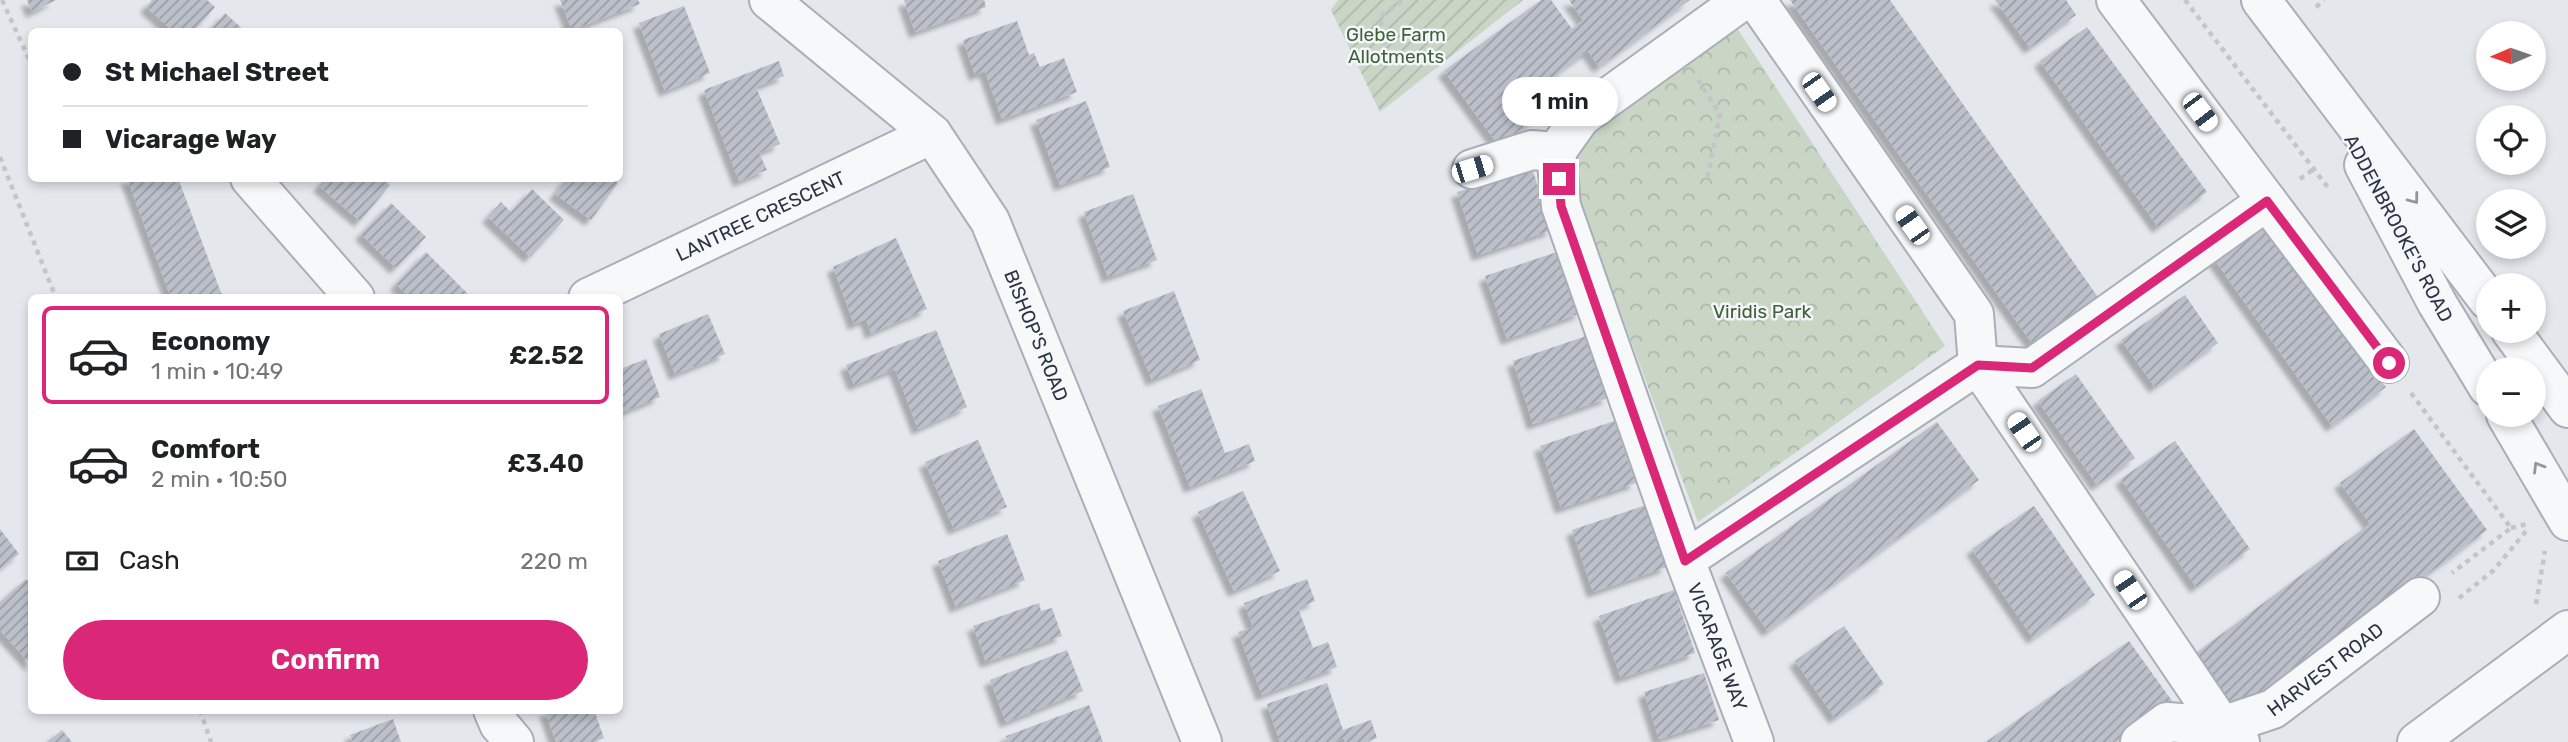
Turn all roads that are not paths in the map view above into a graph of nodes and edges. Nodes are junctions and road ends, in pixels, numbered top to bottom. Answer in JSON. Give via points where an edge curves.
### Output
{"nodes":[{"id":1,"x":769,"y":0,"type":"edge"},
{"id":2,"x":1743,"y":0,"type":"edge"},
{"id":3,"x":1756,"y":0,"type":"edge"},
{"id":4,"x":2116,"y":0,"type":"edge"},
{"id":5,"x":2261,"y":0,"type":"edge"},
{"id":6,"x":2313,"y":67,"type":"junction"},
{"id":7,"x":932,"y":134,"type":"junction"},
{"id":8,"x":1556,"y":152,"type":"junction"},
{"id":9,"x":1472,"y":169,"type":"dead end"},
{"id":10,"x":254,"y":182,"type":"edge"},
{"id":11,"x":2267,"y":201,"type":"junction"},
{"id":12,"x":2476,"y":284,"type":"edge"},
{"id":13,"x":352,"y":294,"type":"edge"},
{"id":14,"x":596,"y":294,"type":"edge"},
{"id":15,"x":2520,"y":343,"type":"edge"},
{"id":16,"x":2389,"y":363,"type":"road end"},
{"id":17,"x":1978,"y":365,"type":"junction"},
{"id":18,"x":2476,"y":367,"type":"edge"},
{"id":19,"x":2568,"y":408,"type":"edge"},
{"id":20,"x":2513,"y":427,"type":"edge"},
{"id":21,"x":2568,"y":521,"type":"edge"},
{"id":22,"x":1685,"y":561,"type":"junction"},
{"id":23,"x":2420,"y":597,"type":"road end"},
{"id":24,"x":2568,"y":630,"type":"edge"},
{"id":25,"x":495,"y":714,"type":"edge"},
{"id":26,"x":2231,"y":734,"type":"edge"},
{"id":27,"x":514,"y":742,"type":"edge"},
{"id":28,"x":1202,"y":742,"type":"edge"},
{"id":29,"x":1754,"y":742,"type":"edge"},
{"id":30,"x":2140,"y":742,"type":"edge"},
{"id":31,"x":2417,"y":742,"type":"edge"}],
"edges":[{"from":1,"to":7,"type":"street","name":"BISHOP'S ROAD"},
{"from":2,"to":8,"type":"street","via":[[1581,117]]},
{"from":3,"to":17,"type":"street","via":[[1974,314]]},
{"from":4,"to":11,"type":"street"},
{"from":5,"to":6,"type":"street","name":"ADDENBROOKE'S ROAD"},
{"from":6,"to":12,"type":"street","name":"ADDENBROOKE'S ROAD","one_way":true},
{"from":6,"to":18,"type":"street","name":"ADDENBROOKE'S ROAD","via":[[2437,303]]},
{"from":7,"to":14,"type":"street","name":"LANTREE CRESCENT"},
{"from":7,"to":28,"type":"street","name":"BISHOP'S ROAD","via":[[990,221]]},
{"from":8,"to":9,"type":"street","via":[[1532,150]]},
{"from":8,"to":22,"type":"street","name":"VICARAGE WAY","via":[[1561,206]]},
{"from":10,"to":13,"type":"street"},
{"from":11,"to":16,"type":"street"},
{"from":11,"to":17,"type":"street","via":[[2032,368]]},
{"from":15,"to":19,"type":"street"},
{"from":17,"to":22,"type":"street"},
{"from":17,"to":26,"type":"street"},
{"from":21,"to":20,"type":"street","one_way":true},
{"from":22,"to":29,"type":"street","name":"VICARAGE WAY"},
{"from":23,"to":26,"type":"street","name":"HARVEST ROAD","via":[[2273,709]]},
{"from":24,"to":31,"type":"street"},
{"from":25,"to":27,"type":"street"},
{"from":26,"to":30,"type":"street","name":"HARVEST ROAD","via":[[2167,722]]}]}
